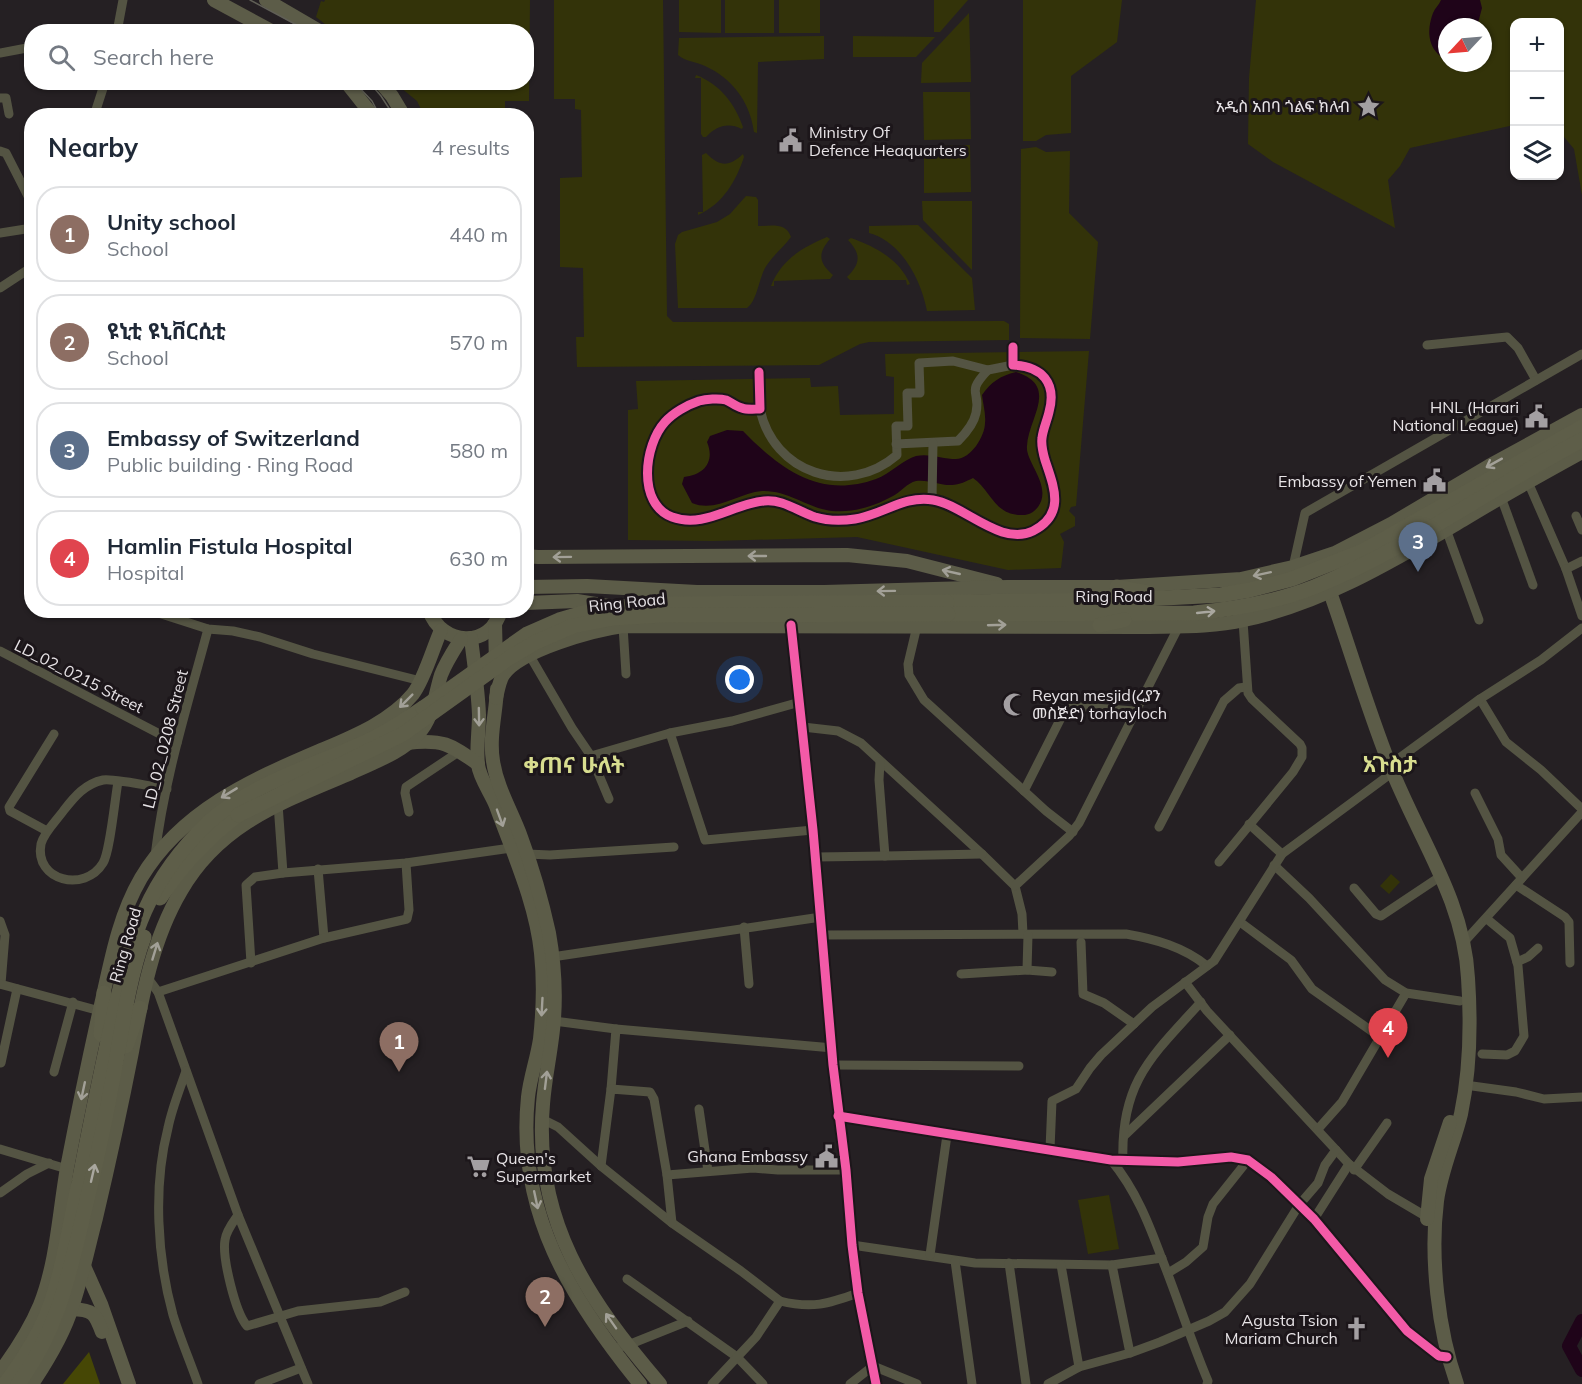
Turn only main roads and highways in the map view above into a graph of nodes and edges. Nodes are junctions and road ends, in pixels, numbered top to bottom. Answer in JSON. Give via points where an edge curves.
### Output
{"nodes":[{"id":1,"x":214,"y":0,"type":"edge"},
{"id":2,"x":268,"y":1,"type":"edge"},
{"id":3,"x":258,"y":24,"type":"edge"},
{"id":4,"x":307,"y":24,"type":"edge"},
{"id":5,"x":353,"y":90,"type":"edge"},
{"id":6,"x":387,"y":90,"type":"edge"},
{"id":7,"x":367,"y":108,"type":"edge"},
{"id":8,"x":399,"y":108,"type":"edge"},
{"id":9,"x":1582,"y":415,"type":"edge"},
{"id":10,"x":1582,"y":427,"type":"edge"},
{"id":11,"x":1582,"y":440,"type":"edge"},
{"id":12,"x":1582,"y":452,"type":"edge"},
{"id":13,"x":534,"y":555,"type":"edge"},
{"id":14,"x":534,"y":587,"type":"edge"},
{"id":15,"x":1007,"y":587,"type":"junction"},
{"id":16,"x":1117,"y":587,"type":"junction"},
{"id":17,"x":1328,"y":593,"type":"junction"},
{"id":18,"x":1170,"y":597,"type":"junction"},
{"id":19,"x":534,"y":603,"type":"edge"},
{"id":20,"x":948,"y":608,"type":"junction"},
{"id":21,"x":1147,"y":614,"type":"junction"},
{"id":22,"x":432,"y":618,"type":"edge"},
{"id":23,"x":497,"y":618,"type":"edge"},
{"id":24,"x":500,"y":618,"type":"edge"},
{"id":25,"x":654,"y":625,"type":"junction"},
{"id":26,"x":1100,"y":625,"type":"junction"},
{"id":27,"x":441,"y":630,"type":"junction"},
{"id":28,"x":466,"y":639,"type":"junction"},
{"id":29,"x":496,"y":698,"type":"junction"},
{"id":30,"x":407,"y":743,"type":"junction"},
{"id":31,"x":478,"y":764,"type":"junction"},
{"id":32,"x":1390,"y":770,"type":"junction"},
{"id":33,"x":534,"y":896,"type":"junction"},
{"id":34,"x":104,"y":993,"type":"junction"},
{"id":35,"x":140,"y":1008,"type":"junction"},
{"id":36,"x":104,"y":1090,"type":"junction"},
{"id":37,"x":1431,"y":1217,"type":"junction"},
{"id":38,"x":84,"y":1266,"type":"junction"},
{"id":39,"x":72,"y":1309,"type":"junction"},
{"id":40,"x":1443,"y":1357,"type":"junction"},
{"id":41,"x":0,"y":1372,"type":"edge"},
{"id":42,"x":5,"y":1384,"type":"edge"},
{"id":43,"x":18,"y":1384,"type":"edge"},
{"id":44,"x":32,"y":1384,"type":"edge"},
{"id":45,"x":120,"y":1384,"type":"edge"},
{"id":46,"x":129,"y":1384,"type":"edge"},
{"id":47,"x":640,"y":1384,"type":"edge"},
{"id":48,"x":660,"y":1384,"type":"edge"},
{"id":49,"x":1448,"y":1384,"type":"edge"},
{"id":50,"x":1457,"y":1384,"type":"edge"}],
"edges":[{"from":1,"to":3,"type":"main road"},
{"from":2,"to":4,"type":"main road"},
{"from":5,"to":7,"type":"main road"},
{"from":6,"to":8,"type":"main road"},
{"from":9,"to":16,"type":"main road","name":"Ring Road","one_way":true,"via":[[1335,553],[1241,579]]},
{"from":10,"to":18,"type":"highway","name":"Ring Road","via":[[1341,561],[1250,590]]},
{"from":21,"to":11,"type":"highway","name":"Ring Road","one_way":true,"via":[[1223,610],[1312,588],[1405,541]]},
{"from":12,"to":17,"type":"main road"},
{"from":15,"to":13,"type":"main road","one_way":true,"via":[[907,561],[847,555]]},
{"from":15,"to":14,"type":"main road","name":"Ring Road","one_way":true,"via":[[697,592]]},
{"from":15,"to":16,"type":"main road","name":"Ring Road"},
{"from":16,"to":18,"type":"highway"},
{"from":17,"to":26,"type":"main road","via":[[1243,621],[1179,626]]},
{"from":17,"to":32,"type":"main road"},
{"from":18,"to":20,"type":"highway"},
{"from":19,"to":25,"type":"main road","via":[[600,603]]},
{"from":20,"to":21,"type":"highway","name":"Ring Road"},
{"from":20,"to":36,"type":"highway","name":"Ring Road","bridge":true,"via":[[653,604],[578,614],[516,641],[371,740],[263,787],[234,810],[178,870],[155,905],[141,945]]},
{"from":21,"to":26,"type":"highway"},
{"from":22,"to":27,"type":"main road"},
{"from":23,"to":28,"type":"main road","via":[[481,635]]},
{"from":24,"to":29,"type":"main road"},
{"from":25,"to":26,"type":"main road","one_way":true},
{"from":25,"to":29,"type":"main road","via":[[623,626],[559,642],[510,668]]},
{"from":27,"to":28,"type":"main road"},
{"from":27,"to":34,"type":"main road","one_way":true,"via":[[421,681],[399,708],[354,736],[270,772],[216,801],[155,856],[129,901],[113,946]]},
{"from":28,"to":30,"type":"main road","via":[[442,672],[423,728]]},
{"from":28,"to":31,"type":"main road","one_way":true,"via":[[478,691]]},
{"from":29,"to":33,"type":"main road","via":[[493,764],[527,854]]},
{"from":30,"to":31,"type":"main road","via":[[437,741]]},
{"from":35,"to":30,"type":"main road","one_way":true,"via":[[159,936],[180,892],[231,832],[278,804],[375,762]]},
{"from":31,"to":33,"type":"main road","one_way":true},
{"from":32,"to":37,"type":"main road","via":[[1457,939],[1462,1042],[1457,1098],[1431,1179]]},
{"from":32,"to":37,"type":"main road","via":[[1456,909],[1464,942],[1468,998],[1465,1085],[1461,1114]]},
{"from":33,"to":47,"type":"main road","one_way":true,"via":[[542,992],[540,1040],[528,1096],[527,1122],[538,1208],[552,1252],[569,1284]]},
{"from":48,"to":33,"type":"main road","one_way":true,"via":[[577,1271],[558,1227],[546,1183],[542,1119],[555,993],[552,957]]},
{"from":34,"to":36,"type":"highway"},
{"from":34,"to":41,"type":"main road","one_way":true,"via":[[48,1278],[24,1338]]},
{"from":35,"to":36,"type":"highway"},
{"from":35,"to":38,"type":"main road","via":[[117,1133]]},
{"from":36,"to":42,"type":"highway","name":"Ring Road","via":[[50,1306],[34,1340]]},
{"from":43,"to":36,"type":"highway","name":"Ring Road","one_way":true,"via":[[34,1363],[61,1304],[91,1183]]},
{"from":37,"to":40,"type":"main road","via":[[1428,1264]]},
{"from":38,"to":39,"type":"main road"},
{"from":38,"to":46,"type":"main road"},
{"from":39,"to":44,"type":"main road"},
{"from":39,"to":45,"type":"main road","via":[[91,1312],[96,1317]]},
{"from":40,"to":49,"type":"main road"},
{"from":40,"to":50,"type":"main road"}]}
